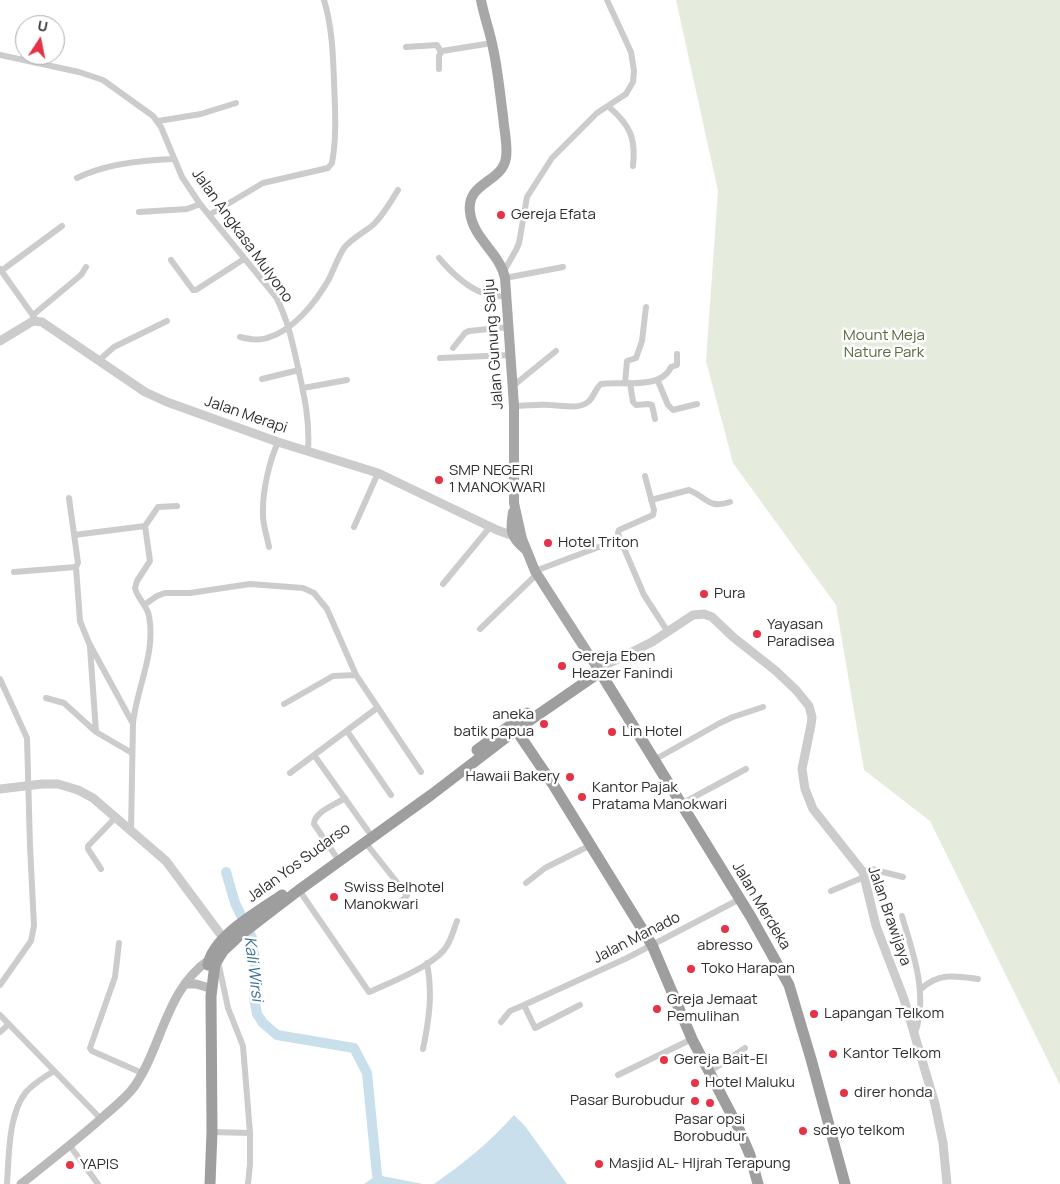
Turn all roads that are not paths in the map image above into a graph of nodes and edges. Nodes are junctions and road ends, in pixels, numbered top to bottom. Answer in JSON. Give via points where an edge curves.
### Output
{"nodes":[{"id":1,"x":324,"y":0,"type":"edge"},
{"id":2,"x":480,"y":0,"type":"edge"},
{"id":3,"x":606,"y":0,"type":"edge"},
{"id":4,"x":492,"y":43,"type":"junction"},
{"id":5,"x":406,"y":47,"type":"dead end"},
{"id":6,"x":441,"y":52,"type":"junction"},
{"id":7,"x":0,"y":55,"type":"edge"},
{"id":8,"x":439,"y":68,"type":"dead end"},
{"id":9,"x":236,"y":103,"type":"dead end"},
{"id":10,"x":609,"y":107,"type":"junction"},
{"id":11,"x":158,"y":121,"type":"junction"},
{"id":12,"x":174,"y":159,"type":"junction"},
{"id":13,"x":633,"y":166,"type":"dead end"},
{"id":14,"x":77,"y":178,"type":"dead end"},
{"id":15,"x":398,"y":190,"type":"dead end"},
{"id":16,"x":200,"y":204,"type":"junction"},
{"id":17,"x":139,"y":212,"type":"dead end"},
{"id":18,"x":209,"y":215,"type":"junction"},
{"id":19,"x":62,"y":226,"type":"dead end"},
{"id":20,"x":439,"y":258,"type":"dead end"},
{"id":21,"x":244,"y":259,"type":"junction"},
{"id":22,"x":171,"y":260,"type":"dead end"},
{"id":23,"x":86,"y":267,"type":"dead end"},
{"id":24,"x":563,"y":268,"type":"dead end"},
{"id":25,"x":0,"y":270,"type":"edge"},
{"id":26,"x":504,"y":274,"type":"junction"},
{"id":27,"x":507,"y":297,"type":"junction"},
{"id":28,"x":646,"y":307,"type":"dead end"},
{"id":29,"x":35,"y":318,"type":"junction"},
{"id":30,"x":167,"y":321,"type":"dead end"},
{"id":31,"x":289,"y":327,"type":"junction"},
{"id":32,"x":509,"y":327,"type":"junction"},
{"id":33,"x":240,"y":338,"type":"dead end"},
{"id":34,"x":0,"y":341,"type":"edge"},
{"id":35,"x":453,"y":348,"type":"dead end"},
{"id":36,"x":556,"y":351,"type":"dead end"},
{"id":37,"x":677,"y":354,"type":"dead end"},
{"id":38,"x":511,"y":355,"type":"junction"},
{"id":39,"x":440,"y":358,"type":"dead end"},
{"id":40,"x":98,"y":361,"type":"junction"},
{"id":41,"x":298,"y":370,"type":"junction"},
{"id":42,"x":262,"y":379,"type":"dead end"},
{"id":43,"x":347,"y":380,"type":"dead end"},
{"id":44,"x":658,"y":380,"type":"junction"},
{"id":45,"x":628,"y":383,"type":"junction"},
{"id":46,"x":513,"y":386,"type":"junction"},
{"id":47,"x":303,"y":388,"type":"junction"},
{"id":48,"x":697,"y":404,"type":"dead end"},
{"id":49,"x":514,"y":406,"type":"junction"},
{"id":50,"x":655,"y":419,"type":"dead end"},
{"id":51,"x":278,"y":442,"type":"junction"},
{"id":52,"x":308,"y":451,"type":"junction"},
{"id":53,"x":378,"y":473,"type":"junction"},
{"id":54,"x":645,"y":476,"type":"dead end"},
{"id":55,"x":69,"y":498,"type":"dead end"},
{"id":56,"x":652,"y":500,"type":"junction"},
{"id":57,"x":730,"y":502,"type":"dead end"},
{"id":58,"x":177,"y":506,"type":"dead end"},
{"id":59,"x":145,"y":526,"type":"junction"},
{"id":60,"x":354,"y":527,"type":"dead end"},
{"id":61,"x":493,"y":528,"type":"junction"},
{"id":62,"x":516,"y":532,"type":"junction"},
{"id":63,"x":74,"y":535,"type":"junction"},
{"id":64,"x":620,"y":539,"type":"junction"},
{"id":65,"x":269,"y":547,"type":"dead end"},
{"id":66,"x":76,"y":568,"type":"junction"},
{"id":67,"x":14,"y":572,"type":"dead end"},
{"id":68,"x":536,"y":572,"type":"junction"},
{"id":69,"x":444,"y":584,"type":"dead end"},
{"id":70,"x":144,"y":605,"type":"junction"},
{"id":71,"x":480,"y":629,"type":"dead end"},
{"id":72,"x":668,"y":632,"type":"junction"},
{"id":73,"x":89,"y":643,"type":"junction"},
{"id":74,"x":598,"y":669,"type":"junction"},
{"id":75,"x":356,"y":675,"type":"junction"},
{"id":76,"x":0,"y":679,"type":"edge"},
{"id":77,"x":46,"y":698,"type":"dead end"},
{"id":78,"x":284,"y":704,"type":"dead end"},
{"id":79,"x":763,"y":707,"type":"dead end"},
{"id":80,"x":377,"y":708,"type":"junction"},
{"id":81,"x":132,"y":723,"type":"junction"},
{"id":82,"x":516,"y":730,"type":"junction"},
{"id":83,"x":347,"y":731,"type":"junction"},
{"id":84,"x":96,"y":732,"type":"junction"},
{"id":85,"x":132,"y":753,"type":"junction"},
{"id":86,"x":314,"y":755,"type":"junction"},
{"id":87,"x":654,"y":760,"type":"junction"},
{"id":88,"x":746,"y":769,"type":"dead end"},
{"id":89,"x":421,"y":772,"type":"dead end"},
{"id":90,"x":290,"y":773,"type":"dead end"},
{"id":91,"x":29,"y":785,"type":"junction"},
{"id":92,"x":0,"y":789,"type":"edge"},
{"id":93,"x":391,"y":795,"type":"dead end"},
{"id":94,"x":345,"y":798,"type":"junction"},
{"id":95,"x":413,"y":803,"type":"junction"},
{"id":96,"x":681,"y":804,"type":"junction"},
{"id":97,"x":116,"y":817,"type":"junction"},
{"id":98,"x":131,"y":830,"type":"junction"},
{"id":99,"x":367,"y":836,"type":"junction"},
{"id":100,"x":592,"y":846,"type":"junction"},
{"id":101,"x":335,"y":855,"type":"junction"},
{"id":102,"x":101,"y":869,"type":"dead end"},
{"id":103,"x":863,"y":874,"type":"junction"},
{"id":104,"x":903,"y":877,"type":"dead end"},
{"id":105,"x":526,"y":883,"type":"dead end"},
{"id":106,"x":299,"y":890,"type":"junction"},
{"id":107,"x":831,"y":891,"type":"dead end"},
{"id":108,"x":740,"y":898,"type":"junction"},
{"id":109,"x":390,"y":909,"type":"dead end"},
{"id":110,"x":902,"y":916,"type":"dead end"},
{"id":111,"x":253,"y":921,"type":"junction"},
{"id":112,"x":457,"y":922,"type":"dead end"},
{"id":113,"x":237,"y":932,"type":"junction"},
{"id":114,"x":224,"y":939,"type":"junction"},
{"id":115,"x":119,"y":943,"type":"dead end"},
{"id":116,"x":652,"y":946,"type":"junction"},
{"id":117,"x":213,"y":960,"type":"junction"},
{"id":118,"x":427,"y":964,"type":"junction"},
{"id":119,"x":978,"y":979,"type":"dead end"},
{"id":120,"x":185,"y":984,"type":"junction"},
{"id":121,"x":0,"y":985,"type":"edge"},
{"id":122,"x":206,"y":987,"type":"junction"},
{"id":123,"x":921,"y":989,"type":"junction"},
{"id":124,"x":524,"y":1005,"type":"junction"},
{"id":125,"x":580,"y":1005,"type":"dead end"},
{"id":126,"x":0,"y":1015,"type":"edge"},
{"id":127,"x":501,"y":1022,"type":"dead end"},
{"id":128,"x":9,"y":1024,"type":"junction"},
{"id":129,"x":0,"y":1032,"type":"edge"},
{"id":130,"x":914,"y":1034,"type":"junction"},
{"id":131,"x":692,"y":1039,"type":"junction"},
{"id":132,"x":745,"y":1048,"type":"dead end"},
{"id":133,"x":423,"y":1049,"type":"dead end"},
{"id":134,"x":54,"y":1071,"type":"junction"},
{"id":135,"x":142,"y":1072,"type":"junction"},
{"id":136,"x":709,"y":1072,"type":"junction"},
{"id":137,"x":618,"y":1075,"type":"dead end"},
{"id":138,"x":209,"y":1078,"type":"junction"},
{"id":139,"x":101,"y":1119,"type":"junction"},
{"id":140,"x":212,"y":1132,"type":"junction"},
{"id":141,"x":250,"y":1133,"type":"junction"},
{"id":142,"x":70,"y":1146,"type":"junction"},
{"id":143,"x":7,"y":1184,"type":"edge"},
{"id":144,"x":21,"y":1184,"type":"edge"},
{"id":145,"x":98,"y":1184,"type":"edge"},
{"id":146,"x":204,"y":1184,"type":"edge"},
{"id":147,"x":210,"y":1184,"type":"edge"},
{"id":148,"x":248,"y":1184,"type":"edge"},
{"id":149,"x":758,"y":1184,"type":"edge"},
{"id":150,"x":844,"y":1184,"type":"edge"},
{"id":151,"x":947,"y":1184,"type":"edge"}],
"edges":[{"from":1,"to":18,"type":"street","via":[[333,52],[335,111],[332,163],[328,168],[263,183]]},
{"from":2,"to":4,"type":"main road","name":"Jalan Gunung Salju"},
{"from":3,"to":10,"type":"street","via":[[631,52],[634,71],[626,94]]},
{"from":4,"to":6,"type":"street"},
{"from":4,"to":26,"type":"main road","name":"Jalan Gunung Salju","via":[[506,156],[501,172],[479,186],[469,205],[475,230]]},
{"from":5,"to":6,"type":"street","via":[[437,45]]},
{"from":6,"to":8,"type":"street"},
{"from":7,"to":11,"type":"street","via":[[103,80]]},
{"from":9,"to":11,"type":"street","via":[[201,114]]},
{"from":10,"to":13,"type":"street","via":[[623,119],[632,135],[635,150]]},
{"from":10,"to":26,"type":"street","via":[[597,113],[560,148],[529,194],[519,243]]},
{"from":11,"to":12,"type":"street","name":"Jalan Angkasa Mulyono"},
{"from":12,"to":14,"type":"street","via":[[130,163]]},
{"from":12,"to":16,"type":"street","name":"Jalan Angkasa Mulyono"},
{"from":15,"to":31,"type":"street","via":[[379,218],[348,244],[322,289]]},
{"from":16,"to":17,"type":"street","via":[[187,209]]},
{"from":16,"to":18,"type":"street","name":"Jalan Angkasa Mulyono"},
{"from":18,"to":21,"type":"street","name":"Jalan Angkasa Mulyono"},
{"from":19,"to":25,"type":"street"},
{"from":20,"to":27,"type":"street","via":[[476,290]]},
{"from":21,"to":22,"type":"street","via":[[196,290]]},
{"from":21,"to":31,"type":"street","name":"Jalan Angkasa Mulyono","via":[[276,298]]},
{"from":23,"to":29,"type":"street"},
{"from":24,"to":26,"type":"street"},
{"from":25,"to":29,"type":"street"},
{"from":26,"to":27,"type":"main road","name":"Jalan Gunung Salju"},
{"from":27,"to":32,"type":"main road","name":"Jalan Gunung Salju"},
{"from":28,"to":45,"type":"street","via":[[642,341],[636,358],[627,361]]},
{"from":29,"to":34,"type":"street"},
{"from":29,"to":40,"type":"street","name":"Jalan Merapi"},
{"from":30,"to":40,"type":"street","via":[[114,347]]},
{"from":31,"to":33,"type":"street","via":[[266,339]]},
{"from":31,"to":41,"type":"street","name":"Jalan Angkasa Mulyono"},
{"from":32,"to":35,"type":"street","via":[[468,330]]},
{"from":32,"to":38,"type":"main road","name":"Jalan Gunung Salju"},
{"from":36,"to":46,"type":"street"},
{"from":37,"to":44,"type":"street","via":[[676,365]]},
{"from":38,"to":39,"type":"street"},
{"from":38,"to":46,"type":"main road","name":"Jalan Gunung Salju"},
{"from":40,"to":51,"type":"street","name":"Jalan Merapi","via":[[145,392],[167,402]]},
{"from":41,"to":42,"type":"street"},
{"from":41,"to":47,"type":"street","name":"Jalan Angkasa Mulyono"},
{"from":43,"to":47,"type":"street"},
{"from":44,"to":45,"type":"street"},
{"from":44,"to":48,"type":"street","via":[[673,410]]},
{"from":45,"to":49,"type":"street","via":[[601,384],[585,404]]},
{"from":45,"to":50,"type":"street","via":[[633,402],[652,405]]},
{"from":46,"to":49,"type":"main road","name":"Jalan Gunung Salju"},
{"from":47,"to":52,"type":"street","name":"Jalan Angkasa Mulyono","via":[[310,427]]},
{"from":49,"to":62,"type":"main road","name":"Jalan Gunung Salju"},
{"from":51,"to":52,"type":"street","name":"Jalan Merapi"},
{"from":51,"to":65,"type":"street","via":[[269,467],[263,510]]},
{"from":52,"to":53,"type":"street","name":"Jalan Merapi"},
{"from":53,"to":60,"type":"street"},
{"from":53,"to":61,"type":"street","name":"Jalan Merapi"},
{"from":54,"to":56,"type":"street"},
{"from":55,"to":63,"type":"street"},
{"from":56,"to":57,"type":"street","via":[[689,490],[714,505]]},
{"from":56,"to":64,"type":"street","via":[[653,515],[620,530]]},
{"from":58,"to":59,"type":"street","via":[[158,507]]},
{"from":59,"to":63,"type":"street"},
{"from":59,"to":70,"type":"street","via":[[150,561],[135,588]]},
{"from":61,"to":62,"type":"street","name":"Jalan Merapi"},
{"from":61,"to":69,"type":"street"},
{"from":62,"to":68,"type":"main road","via":[[514,540],[526,551]]},
{"from":63,"to":66,"type":"street"},
{"from":64,"to":68,"type":"street"},
{"from":64,"to":72,"type":"street","via":[[644,595]]},
{"from":66,"to":67,"type":"street"},
{"from":66,"to":73,"type":"street","via":[[80,621]]},
{"from":68,"to":71,"type":"street"},
{"from":68,"to":74,"type":"main road"},
{"from":70,"to":75,"type":"street","via":[[164,593],[190,594],[245,584],[307,590],[327,609]]},
{"from":70,"to":81,"type":"street","via":[[149,618],[149,658]]},
{"from":72,"to":74,"type":"street","name":"Jalan Brawijaya"},
{"from":72,"to":103,"type":"street","name":"Jalan Brawijaya","via":[[693,615],[712,616],[776,671],[806,702],[812,717],[802,769],[804,789],[813,809]]},
{"from":73,"to":81,"type":"street"},
{"from":73,"to":84,"type":"street"},
{"from":74,"to":82,"type":"highway","name":"Jalan Yos Sudarso"},
{"from":74,"to":87,"type":"highway","name":"Jalan Merdeka"},
{"from":74,"to":95,"type":"highway","name":"Jalan Yos Sudarso","via":[[511,723]]},
{"from":75,"to":78,"type":"street","via":[[333,676]]},
{"from":75,"to":80,"type":"street"},
{"from":76,"to":91,"type":"street","via":[[26,734]]},
{"from":77,"to":84,"type":"street","via":[[64,703]]},
{"from":79,"to":87,"type":"street","via":[[720,723]]},
{"from":80,"to":83,"type":"street"},
{"from":80,"to":89,"type":"street"},
{"from":81,"to":85,"type":"street"},
{"from":82,"to":95,"type":"highway","name":"Jalan Yos Sudarso"},
{"from":82,"to":100,"type":"highway"},
{"from":83,"to":86,"type":"street"},
{"from":83,"to":93,"type":"street"},
{"from":84,"to":85,"type":"street"},
{"from":85,"to":98,"type":"street"},
{"from":86,"to":90,"type":"street"},
{"from":86,"to":94,"type":"street"},
{"from":87,"to":96,"type":"highway","name":"Jalan Merdeka"},
{"from":88,"to":96,"type":"street"},
{"from":91,"to":92,"type":"street"},
{"from":91,"to":97,"type":"street","via":[[68,786],[93,798]]},
{"from":91,"to":121,"type":"street","via":[[33,933],[23,954]]},
{"from":94,"to":99,"type":"street"},
{"from":94,"to":101,"type":"street","via":[[314,819],[314,824]]},
{"from":95,"to":99,"type":"highway","name":"Jalan Yos Sudarso"},
{"from":96,"to":108,"type":"highway","name":"Jalan Merdeka"},
{"from":97,"to":98,"type":"street"},
{"from":97,"to":102,"type":"street","via":[[88,846]]},
{"from":98,"to":114,"type":"street","via":[[166,861]]},
{"from":99,"to":101,"type":"highway","name":"Jalan Yos Sudarso"},
{"from":99,"to":106,"type":"highway","name":"Jalan Yos Sudarso"},
{"from":99,"to":109,"type":"street","via":[[406,895]]},
{"from":100,"to":105,"type":"street","via":[[545,868]]},
{"from":100,"to":116,"type":"highway"},
{"from":101,"to":111,"type":"highway","name":"Jalan Yos Sudarso"},
{"from":103,"to":104,"type":"street","via":[[871,869]]},
{"from":103,"to":107,"type":"street"},
{"from":103,"to":130,"type":"street","name":"Jalan Brawijaya","via":[[876,926]]},
{"from":106,"to":111,"type":"highway","name":"Jalan Yos Sudarso"},
{"from":106,"to":118,"type":"street","via":[[368,992]]},
{"from":108,"to":116,"type":"street","name":"Jalan Manado"},
{"from":108,"to":150,"type":"highway","name":"Jalan Merdeka","via":[[789,985]]},
{"from":110,"to":123,"type":"street"},
{"from":111,"to":113,"type":"highway","name":"Jalan Yos Sudarso"},
{"from":112,"to":118,"type":"street","via":[[444,950]]},
{"from":113,"to":114,"type":"highway","name":"Jalan Yos Sudarso"},
{"from":113,"to":117,"type":"highway","name":"Jalan Yos Sudarso"},
{"from":114,"to":117,"type":"highway","name":"Jalan Yos Sudarso","via":[[216,948]]},
{"from":115,"to":135,"type":"street","via":[[114,977],[90,1048]]},
{"from":116,"to":124,"type":"street","name":"Jalan Manado"},
{"from":116,"to":131,"type":"highway"},
{"from":117,"to":120,"type":"main road","via":[[198,968]]},
{"from":117,"to":122,"type":"highway","name":"Jalan Yos Sudarso","via":[[206,976]]},
{"from":117,"to":138,"type":"highway","name":"Jalan Yos Sudarso"},
{"from":117,"to":141,"type":"street","via":[[224,982],[228,1008],[243,1046]]},
{"from":118,"to":133,"type":"street","via":[[431,996]]},
{"from":119,"to":123,"type":"street","via":[[948,976],[928,982]]},
{"from":120,"to":122,"type":"main road"},
{"from":120,"to":135,"type":"main road"},
{"from":122,"to":138,"type":"highway","name":"Jalan Yos Sudarso"},
{"from":123,"to":130,"type":"street","via":[[918,1026]]},
{"from":124,"to":125,"type":"street","via":[[535,1028]]},
{"from":124,"to":127,"type":"street","name":"Jalan Manado","via":[[510,1011]]},
{"from":126,"to":128,"type":"street"},
{"from":128,"to":129,"type":"street"},
{"from":128,"to":134,"type":"street"},
{"from":130,"to":151,"type":"street","name":"Jalan Brawijaya","via":[[938,1117]]},
{"from":131,"to":136,"type":"highway"},
{"from":131,"to":137,"type":"street"},
{"from":132,"to":136,"type":"street"},
{"from":134,"to":139,"type":"street"},
{"from":134,"to":143,"type":"street","via":[[35,1083],[19,1104]]},
{"from":135,"to":139,"type":"main road","via":[[129,1093]]},
{"from":136,"to":149,"type":"highway","via":[[741,1134]]},
{"from":138,"to":140,"type":"highway","name":"Jalan Yos Sudarso"},
{"from":138,"to":146,"type":"highway","name":"Jalan Yos Sudarso"},
{"from":139,"to":142,"type":"main road"},
{"from":140,"to":141,"type":"street"},
{"from":140,"to":147,"type":"highway","name":"Jalan Yos Sudarso"},
{"from":141,"to":148,"type":"street"},
{"from":142,"to":144,"type":"main road"},
{"from":142,"to":145,"type":"street"}]}
